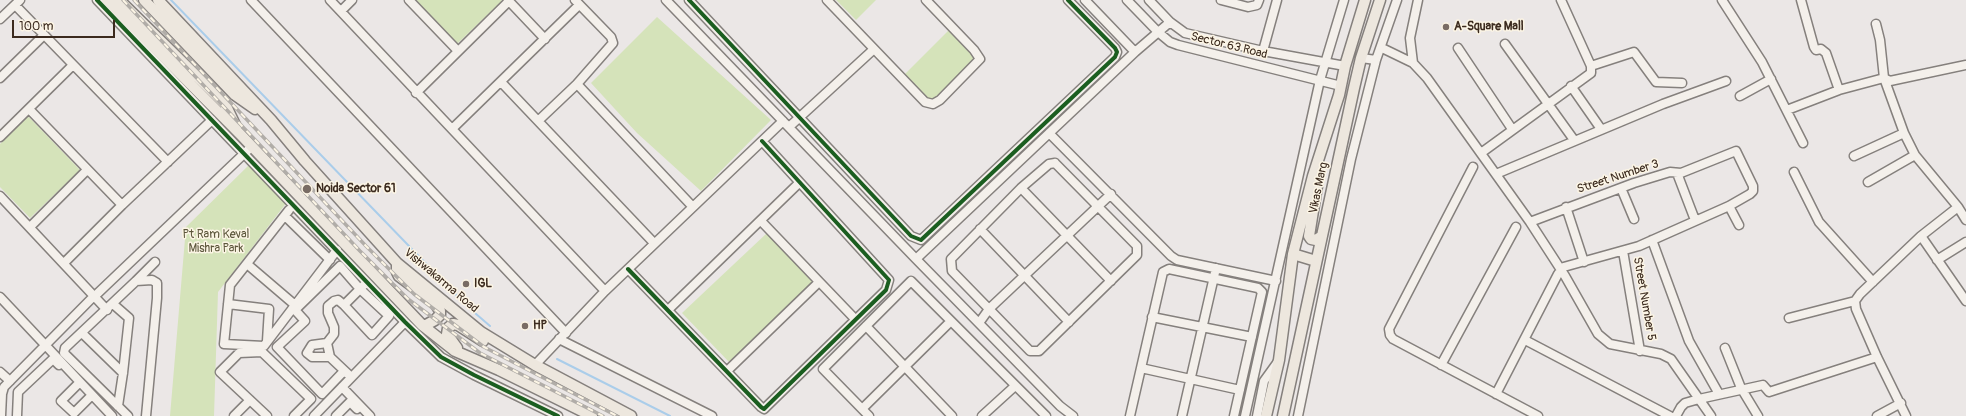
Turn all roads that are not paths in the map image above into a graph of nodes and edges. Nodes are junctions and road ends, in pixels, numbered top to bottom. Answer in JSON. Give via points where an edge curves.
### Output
{"nodes":[{"id":1,"x":97,"y":0,"type":"edge"},
{"id":2,"x":107,"y":0,"type":"edge"},
{"id":3,"x":119,"y":0,"type":"edge"},
{"id":4,"x":144,"y":0,"type":"edge"},
{"id":5,"x":158,"y":0,"type":"edge"},
{"id":6,"x":251,"y":0,"type":"edge"},
{"id":7,"x":330,"y":0,"type":"edge"},
{"id":8,"x":352,"y":0,"type":"edge"},
{"id":9,"x":409,"y":0,"type":"edge"},
{"id":10,"x":508,"y":0,"type":"edge"},
{"id":11,"x":666,"y":0,"type":"edge"},
{"id":12,"x":689,"y":0,"type":"edge"},
{"id":13,"x":827,"y":0,"type":"edge"},
{"id":14,"x":926,"y":0,"type":"edge"},
{"id":15,"x":1068,"y":0,"type":"edge"},
{"id":16,"x":1085,"y":0,"type":"edge"},
{"id":17,"x":1127,"y":0,"type":"edge"},
{"id":18,"x":1149,"y":0,"type":"edge"},
{"id":19,"x":1221,"y":0,"type":"edge"},
{"id":20,"x":1259,"y":0,"type":"edge"},
{"id":21,"x":1277,"y":0,"type":"edge"},
{"id":22,"x":1344,"y":0,"type":"edge"},
{"id":23,"x":1365,"y":0,"type":"edge"},
{"id":24,"x":1380,"y":0,"type":"edge"},
{"id":25,"x":1397,"y":0,"type":"edge"},
{"id":26,"x":1418,"y":0,"type":"edge"},
{"id":27,"x":1561,"y":0,"type":"edge"},
{"id":28,"x":1722,"y":0,"type":"edge"},
{"id":29,"x":1801,"y":0,"type":"edge"},
{"id":30,"x":17,"y":2,"type":"edge"},
{"id":31,"x":577,"y":3,"type":"edge"},
{"id":32,"x":341,"y":11,"type":"junction"},
{"id":33,"x":0,"y":19,"type":"edge"},
{"id":34,"x":1170,"y":22,"type":"junction"},
{"id":35,"x":1876,"y":24,"type":"dead end"},
{"id":36,"x":1158,"y":32,"type":"junction"},
{"id":37,"x":44,"y":35,"type":"junction"},
{"id":38,"x":545,"y":40,"type":"junction"},
{"id":39,"x":1505,"y":44,"type":"dead end"},
{"id":40,"x":1382,"y":48,"type":"junction"},
{"id":41,"x":1458,"y":48,"type":"dead end"},
{"id":42,"x":874,"y":49,"type":"junction"},
{"id":43,"x":458,"y":51,"type":"junction"},
{"id":44,"x":1263,"y":51,"type":"junction"},
{"id":45,"x":1135,"y":52,"type":"junction"},
{"id":46,"x":1361,"y":58,"type":"junction"},
{"id":47,"x":1376,"y":60,"type":"junction"},
{"id":48,"x":1413,"y":62,"type":"junction"},
{"id":49,"x":1324,"y":63,"type":"junction"},
{"id":50,"x":73,"y":65,"type":"junction"},
{"id":51,"x":1966,"y":65,"type":"edge"},
{"id":52,"x":1345,"y":66,"type":"junction"},
{"id":53,"x":1591,"y":66,"type":"junction"},
{"id":54,"x":0,"y":78,"type":"edge"},
{"id":55,"x":1884,"y":78,"type":"junction"},
{"id":56,"x":1771,"y":79,"type":"junction"},
{"id":57,"x":1320,"y":80,"type":"junction"},
{"id":58,"x":1726,"y":81,"type":"dead end"},
{"id":59,"x":502,"y":82,"type":"junction"},
{"id":60,"x":1682,"y":83,"type":"dead end"},
{"id":61,"x":577,"y":84,"type":"junction"},
{"id":62,"x":1341,"y":86,"type":"junction"},
{"id":63,"x":1571,"y":86,"type":"junction"},
{"id":64,"x":1839,"y":90,"type":"junction"},
{"id":65,"x":416,"y":93,"type":"junction"},
{"id":66,"x":1740,"y":96,"type":"dead end"},
{"id":67,"x":1547,"y":103,"type":"junction"},
{"id":68,"x":29,"y":109,"type":"junction"},
{"id":69,"x":1787,"y":110,"type":"junction"},
{"id":70,"x":800,"y":118,"type":"junction"},
{"id":71,"x":212,"y":120,"type":"junction"},
{"id":72,"x":271,"y":120,"type":"junction"},
{"id":73,"x":538,"y":121,"type":"junction"},
{"id":74,"x":786,"y":124,"type":"junction"},
{"id":75,"x":452,"y":128,"type":"junction"},
{"id":76,"x":1512,"y":129,"type":"junction"},
{"id":77,"x":1601,"y":129,"type":"junction"},
{"id":78,"x":1049,"y":133,"type":"junction"},
{"id":79,"x":1904,"y":133,"type":"junction"},
{"id":80,"x":241,"y":135,"type":"junction"},
{"id":81,"x":0,"y":137,"type":"edge"},
{"id":82,"x":1574,"y":140,"type":"junction"},
{"id":83,"x":762,"y":141,"type":"junction"},
{"id":84,"x":1803,"y":143,"type":"dead end"},
{"id":85,"x":248,"y":150,"type":"junction"},
{"id":86,"x":1481,"y":153,"type":"junction"},
{"id":87,"x":1854,"y":156,"type":"dead end"},
{"id":88,"x":1916,"y":156,"type":"junction"},
{"id":89,"x":168,"y":162,"type":"junction"},
{"id":90,"x":1474,"y":167,"type":"dead end"},
{"id":91,"x":87,"y":170,"type":"junction"},
{"id":92,"x":1794,"y":172,"type":"dead end"},
{"id":93,"x":1677,"y":173,"type":"junction"},
{"id":94,"x":1496,"y":174,"type":"junction"},
{"id":95,"x":1313,"y":176,"type":"junction"},
{"id":96,"x":1868,"y":182,"type":"dead end"},
{"id":97,"x":799,"y":183,"type":"junction"},
{"id":98,"x":1021,"y":188,"type":"junction"},
{"id":99,"x":1621,"y":188,"type":"junction"},
{"id":100,"x":1111,"y":194,"type":"junction"},
{"id":101,"x":0,"y":196,"type":"edge"},
{"id":102,"x":122,"y":205,"type":"junction"},
{"id":103,"x":692,"y":206,"type":"junction"},
{"id":104,"x":1099,"y":206,"type":"junction"},
{"id":105,"x":1729,"y":206,"type":"junction"},
{"id":106,"x":1566,"y":207,"type":"junction"},
{"id":107,"x":1958,"y":207,"type":"junction"},
{"id":108,"x":1634,"y":219,"type":"dead end"},
{"id":109,"x":1696,"y":220,"type":"junction"},
{"id":110,"x":1966,"y":220,"type":"edge"},
{"id":111,"x":761,"y":221,"type":"junction"},
{"id":112,"x":1530,"y":222,"type":"junction"},
{"id":113,"x":1739,"y":225,"type":"dead end"},
{"id":114,"x":30,"y":227,"type":"junction"},
{"id":115,"x":1516,"y":227,"type":"dead end"},
{"id":116,"x":980,"y":229,"type":"junction"},
{"id":117,"x":1067,"y":234,"type":"junction"},
{"id":118,"x":1322,"y":236,"type":"junction"},
{"id":119,"x":1921,"y":236,"type":"junction"},
{"id":120,"x":1652,"y":240,"type":"junction"},
{"id":121,"x":1966,"y":242,"type":"edge"},
{"id":122,"x":654,"y":243,"type":"junction"},
{"id":123,"x":337,"y":250,"type":"junction"},
{"id":124,"x":1623,"y":251,"type":"junction"},
{"id":125,"x":1293,"y":254,"type":"junction"},
{"id":126,"x":916,"y":259,"type":"junction"},
{"id":127,"x":330,"y":260,"type":"junction"},
{"id":128,"x":1937,"y":260,"type":"junction"},
{"id":129,"x":1316,"y":261,"type":"junction"},
{"id":130,"x":155,"y":262,"type":"dead end"},
{"id":131,"x":1584,"y":262,"type":"junction"},
{"id":132,"x":64,"y":263,"type":"junction"},
{"id":133,"x":397,"y":263,"type":"junction"},
{"id":134,"x":247,"y":264,"type":"junction"},
{"id":135,"x":1216,"y":268,"type":"junction"},
{"id":136,"x":628,"y":269,"type":"junction"},
{"id":137,"x":1559,"y":271,"type":"junction"},
{"id":138,"x":1025,"y":275,"type":"junction"},
{"id":139,"x":366,"y":276,"type":"junction"},
{"id":140,"x":1213,"y":280,"type":"junction"},
{"id":141,"x":136,"y":281,"type":"junction"},
{"id":142,"x":1111,"y":281,"type":"junction"},
{"id":143,"x":1276,"y":281,"type":"junction"},
{"id":144,"x":819,"y":282,"type":"junction"},
{"id":145,"x":1873,"y":282,"type":"junction"},
{"id":146,"x":360,"y":289,"type":"junction"},
{"id":147,"x":605,"y":291,"type":"junction"},
{"id":148,"x":96,"y":295,"type":"junction"},
{"id":149,"x":0,"y":297,"type":"edge"},
{"id":150,"x":1856,"y":301,"type":"junction"},
{"id":151,"x":1966,"y":301,"type":"edge"},
{"id":152,"x":228,"y":304,"type":"junction"},
{"id":153,"x":295,"y":305,"type":"junction"},
{"id":154,"x":344,"y":305,"type":"junction"},
{"id":155,"x":110,"y":307,"type":"junction"},
{"id":156,"x":989,"y":309,"type":"junction"},
{"id":157,"x":668,"y":310,"type":"junction"},
{"id":158,"x":1152,"y":317,"type":"junction"},
{"id":159,"x":1790,"y":318,"type":"dead end"},
{"id":160,"x":855,"y":319,"type":"junction"},
{"id":161,"x":951,"y":321,"type":"junction"},
{"id":162,"x":405,"y":322,"type":"junction"},
{"id":163,"x":1069,"y":322,"type":"junction"},
{"id":164,"x":979,"y":323,"type":"junction"},
{"id":165,"x":422,"y":325,"type":"junction"},
{"id":166,"x":866,"y":326,"type":"junction"},
{"id":167,"x":1202,"y":327,"type":"junction"},
{"id":168,"x":82,"y":333,"type":"junction"},
{"id":169,"x":566,"y":333,"type":"junction"},
{"id":170,"x":1252,"y":337,"type":"junction"},
{"id":171,"x":492,"y":339,"type":"junction"},
{"id":172,"x":559,"y":339,"type":"junction"},
{"id":173,"x":1525,"y":340,"type":"junction"},
{"id":174,"x":267,"y":341,"type":"junction"},
{"id":175,"x":327,"y":343,"type":"junction"},
{"id":176,"x":44,"y":344,"type":"junction"},
{"id":177,"x":1725,"y":348,"type":"dead end"},
{"id":178,"x":1640,"y":350,"type":"junction"},
{"id":179,"x":457,"y":352,"type":"junction"},
{"id":180,"x":1877,"y":356,"type":"junction"},
{"id":181,"x":330,"y":357,"type":"junction"},
{"id":182,"x":1279,"y":360,"type":"junction"},
{"id":183,"x":535,"y":365,"type":"junction"},
{"id":184,"x":1441,"y":365,"type":"junction"},
{"id":185,"x":905,"y":367,"type":"junction"},
{"id":186,"x":1141,"y":368,"type":"junction"},
{"id":187,"x":344,"y":371,"type":"junction"},
{"id":188,"x":727,"y":371,"type":"junction"},
{"id":189,"x":0,"y":372,"type":"edge"},
{"id":190,"x":123,"y":373,"type":"junction"},
{"id":191,"x":351,"y":377,"type":"junction"},
{"id":192,"x":1190,"y":379,"type":"junction"},
{"id":193,"x":10,"y":381,"type":"junction"},
{"id":194,"x":78,"y":384,"type":"junction"},
{"id":195,"x":1291,"y":384,"type":"junction"},
{"id":196,"x":1015,"y":386,"type":"junction"},
{"id":197,"x":342,"y":387,"type":"junction"},
{"id":198,"x":1304,"y":387,"type":"junction"},
{"id":199,"x":1741,"y":388,"type":"junction"},
{"id":200,"x":85,"y":390,"type":"junction"},
{"id":201,"x":1240,"y":390,"type":"junction"},
{"id":202,"x":1496,"y":394,"type":"junction"},
{"id":203,"x":1719,"y":394,"type":"junction"},
{"id":204,"x":90,"y":397,"type":"junction"},
{"id":205,"x":1699,"y":399,"type":"junction"},
{"id":206,"x":250,"y":400,"type":"junction"},
{"id":207,"x":1901,"y":403,"type":"junction"},
{"id":208,"x":118,"y":406,"type":"junction"},
{"id":209,"x":862,"y":409,"type":"junction"},
{"id":210,"x":317,"y":415,"type":"edge"},
{"id":211,"x":1,"y":416,"type":"edge"},
{"id":212,"x":18,"y":416,"type":"edge"},
{"id":213,"x":106,"y":416,"type":"edge"},
{"id":214,"x":112,"y":416,"type":"edge"},
{"id":215,"x":128,"y":416,"type":"edge"},
{"id":216,"x":146,"y":416,"type":"edge"},
{"id":217,"x":234,"y":416,"type":"edge"},
{"id":218,"x":267,"y":416,"type":"edge"},
{"id":219,"x":294,"y":416,"type":"edge"},
{"id":220,"x":336,"y":416,"type":"edge"},
{"id":221,"x":364,"y":416,"type":"edge"},
{"id":222,"x":370,"y":416,"type":"edge"},
{"id":223,"x":558,"y":416,"type":"edge"},
{"id":224,"x":592,"y":416,"type":"edge"},
{"id":225,"x":631,"y":416,"type":"edge"},
{"id":226,"x":712,"y":416,"type":"edge"},
{"id":227,"x":869,"y":416,"type":"edge"},
{"id":228,"x":952,"y":416,"type":"edge"},
{"id":229,"x":982,"y":416,"type":"edge"},
{"id":230,"x":1046,"y":416,"type":"edge"},
{"id":231,"x":1073,"y":416,"type":"edge"},
{"id":232,"x":1130,"y":416,"type":"edge"},
{"id":233,"x":1182,"y":416,"type":"edge"},
{"id":234,"x":1234,"y":416,"type":"edge"},
{"id":235,"x":1246,"y":416,"type":"edge"},
{"id":236,"x":1257,"y":416,"type":"edge"},
{"id":237,"x":1266,"y":416,"type":"edge"},
{"id":238,"x":1283,"y":416,"type":"edge"},
{"id":239,"x":1298,"y":416,"type":"edge"},
{"id":240,"x":1538,"y":416,"type":"edge"},
{"id":241,"x":1670,"y":416,"type":"edge"},
{"id":242,"x":1676,"y":416,"type":"edge"},
{"id":243,"x":1711,"y":416,"type":"edge"},
{"id":244,"x":1758,"y":416,"type":"edge"},
{"id":245,"x":1877,"y":416,"type":"edge"},
{"id":246,"x":1906,"y":416,"type":"edge"}],
"edges":[{"from":1,"to":71,"type":"street"},
{"from":2,"to":80,"type":"main road"},
{"from":3,"to":80,"type":"main road","via":[[225,104]]},
{"from":4,"to":72,"type":"main road","via":[[235,95]]},
{"from":5,"to":72,"type":"main road"},
{"from":6,"to":169,"type":"street"},
{"from":7,"to":32,"type":"street"},
{"from":8,"to":32,"type":"street"},
{"from":9,"to":43,"type":"street"},
{"from":10,"to":38,"type":"street"},
{"from":10,"to":43,"type":"street"},
{"from":11,"to":74,"type":"street"},
{"from":12,"to":70,"type":"street"},
{"from":13,"to":42,"type":"street"},
{"from":14,"to":42,"type":"street","via":[[980,57],[940,100],[933,104],[925,102]]},
{"from":15,"to":70,"type":"street","via":[[1114,48],[1117,52],[1115,56],[921,240],[911,236]]},
{"from":16,"to":45,"type":"street"},
{"from":17,"to":36,"type":"street","name":"Sector 63 Road"},
{"from":18,"to":34,"type":"street","name":"Sector 63 Road"},
{"from":19,"to":20,"type":"street","via":[[1248,7],[1257,5]]},
{"from":21,"to":44,"type":"street"},
{"from":22,"to":49,"type":"street"},
{"from":23,"to":52,"type":"main road","name":"Vikas Marg"},
{"from":24,"to":46,"type":"main road","name":"Vikas Marg"},
{"from":25,"to":40,"type":"street"},
{"from":26,"to":48,"type":"street","via":[[1410,38]]},
{"from":27,"to":53,"type":"street"},
{"from":28,"to":56,"type":"street"},
{"from":29,"to":64,"type":"street","via":[[1814,47],[1826,53]]},
{"from":30,"to":33,"type":"street"},
{"from":30,"to":37,"type":"street"},
{"from":31,"to":38,"type":"street"},
{"from":31,"to":61,"type":"street","via":[[613,40],[611,46]]},
{"from":32,"to":65,"type":"street"},
{"from":34,"to":36,"type":"street"},
{"from":34,"to":44,"type":"street","name":"Sector 63 Road","via":[[1185,33]]},
{"from":35,"to":55,"type":"street"},
{"from":36,"to":45,"type":"street"},
{"from":36,"to":57,"type":"street","name":"Sector 63 Road","via":[[1178,45]]},
{"from":37,"to":50,"type":"street"},
{"from":37,"to":54,"type":"street"},
{"from":38,"to":59,"type":"street"},
{"from":39,"to":67,"type":"street"},
{"from":40,"to":47,"type":"street"},
{"from":40,"to":48,"type":"street"},
{"from":41,"to":76,"type":"street"},
{"from":42,"to":70,"type":"street"},
{"from":43,"to":65,"type":"street"},
{"from":44,"to":49,"type":"street","name":"Sector 63 Road"},
{"from":45,"to":78,"type":"street"},
{"from":46,"to":47,"type":"street"},
{"from":46,"to":118,"type":"main road","name":"Vikas Marg"},
{"from":47,"to":198,"type":"street","via":[[1351,159]]},
{"from":48,"to":86,"type":"street"},
{"from":49,"to":52,"type":"street","name":"Sector 63 Road"},
{"from":49,"to":57,"type":"street"},
{"from":50,"to":68,"type":"street"},
{"from":50,"to":89,"type":"street"},
{"from":51,"to":55,"type":"street","via":[[1890,81]]},
{"from":52,"to":62,"type":"main road","name":"Vikas Marg"},
{"from":53,"to":60,"type":"street","via":[[1634,52],[1656,82]]},
{"from":53,"to":63,"type":"street","via":[[1591,73]]},
{"from":55,"to":64,"type":"street"},
{"from":55,"to":79,"type":"street"},
{"from":56,"to":66,"type":"street"},
{"from":56,"to":69,"type":"street"},
{"from":57,"to":62,"type":"street","name":"Sector 63 Road"},
{"from":57,"to":143,"type":"street"},
{"from":58,"to":77,"type":"street"},
{"from":59,"to":73,"type":"street"},
{"from":59,"to":75,"type":"street"},
{"from":61,"to":73,"type":"street"},
{"from":61,"to":103,"type":"street"},
{"from":62,"to":95,"type":"main road","name":"Vikas Marg"},
{"from":63,"to":67,"type":"street"},
{"from":63,"to":77,"type":"street"},
{"from":64,"to":69,"type":"street"},
{"from":65,"to":75,"type":"street"},
{"from":67,"to":76,"type":"street"},
{"from":67,"to":82,"type":"street"},
{"from":68,"to":81,"type":"street"},
{"from":68,"to":91,"type":"street"},
{"from":69,"to":84,"type":"street"},
{"from":70,"to":74,"type":"street"},
{"from":71,"to":85,"type":"street"},
{"from":71,"to":89,"type":"street"},
{"from":72,"to":133,"type":"main road","name":"Vishwakarma Road"},
{"from":73,"to":122,"type":"street"},
{"from":74,"to":83,"type":"street"},
{"from":74,"to":126,"type":"street"},
{"from":75,"to":147,"type":"street"},
{"from":76,"to":86,"type":"street"},
{"from":77,"to":82,"type":"street"},
{"from":78,"to":100,"type":"street"},
{"from":78,"to":126,"type":"street"},
{"from":79,"to":87,"type":"street"},
{"from":79,"to":88,"type":"street"},
{"from":80,"to":85,"type":"main road"},
{"from":82,"to":94,"type":"street"},
{"from":83,"to":97,"type":"street"},
{"from":83,"to":103,"type":"street"},
{"from":85,"to":123,"type":"street"},
{"from":85,"to":139,"type":"main road"},
{"from":85,"to":148,"type":"street"},
{"from":86,"to":94,"type":"street"},
{"from":88,"to":96,"type":"street"},
{"from":88,"to":107,"type":"street"},
{"from":89,"to":102,"type":"street"},
{"from":90,"to":184,"type":"street","via":[[1389,329],[1393,339]]},
{"from":91,"to":102,"type":"street"},
{"from":91,"to":114,"type":"street"},
{"from":92,"to":145,"type":"street","via":[[1819,222]]},
{"from":93,"to":99,"type":"street","name":"Street Number 3","via":[[1670,172]]},
{"from":93,"to":105,"type":"street","name":"Street Number 3","via":[[1736,151],[1753,191]]},
{"from":93,"to":109,"type":"street"},
{"from":94,"to":112,"type":"street"},
{"from":95,"to":118,"type":"main road","via":[[1317,186],[1309,236],[1314,240]]},
{"from":95,"to":125,"type":"main road","name":"Vikas Marg"},
{"from":97,"to":111,"type":"street"},
{"from":97,"to":160,"type":"street","via":[[889,280],[886,290]]},
{"from":98,"to":104,"type":"street","via":[[1049,164],[1055,163]]},
{"from":98,"to":116,"type":"street"},
{"from":98,"to":117,"type":"street"},
{"from":99,"to":106,"type":"street","name":"Street Number 3"},
{"from":99,"to":108,"type":"street"},
{"from":100,"to":104,"type":"street"},
{"from":100,"to":135,"type":"street","via":[[1171,256],[1177,260]]},
{"from":101,"to":114,"type":"street"},
{"from":102,"to":132,"type":"street"},
{"from":103,"to":122,"type":"street"},
{"from":104,"to":117,"type":"street"},
{"from":104,"to":142,"type":"street","via":[[1137,246],[1137,255]]},
{"from":105,"to":109,"type":"street"},
{"from":105,"to":113,"type":"street"},
{"from":106,"to":112,"type":"street","name":"Street Number 3"},
{"from":106,"to":131,"type":"street"},
{"from":107,"to":110,"type":"street"},
{"from":107,"to":119,"type":"street"},
{"from":109,"to":120,"type":"street"},
{"from":111,"to":144,"type":"street"},
{"from":111,"to":157,"type":"street"},
{"from":112,"to":137,"type":"street"},
{"from":114,"to":132,"type":"street"},
{"from":115,"to":184,"type":"street"},
{"from":116,"to":138,"type":"street"},
{"from":116,"to":156,"type":"street","via":[[951,259],[952,271]]},
{"from":117,"to":138,"type":"street"},
{"from":117,"to":142,"type":"street"},
{"from":118,"to":129,"type":"main road","name":"Vikas Marg"},
{"from":119,"to":128,"type":"street"},
{"from":119,"to":145,"type":"street"},
{"from":120,"to":124,"type":"street"},
{"from":120,"to":203,"type":"street","via":[[1689,341]]},
{"from":121,"to":128,"type":"street"},
{"from":122,"to":136,"type":"street"},
{"from":123,"to":127,"type":"street"},
{"from":123,"to":139,"type":"street"},
{"from":124,"to":131,"type":"street"},
{"from":124,"to":178,"type":"street","name":"Street Number 5"},
{"from":125,"to":129,"type":"main road"},
{"from":125,"to":182,"type":"main road","name":"Vikas Marg"},
{"from":126,"to":164,"type":"street"},
{"from":127,"to":134,"type":"street","via":[[287,213]]},
{"from":127,"to":153,"type":"street"},
{"from":128,"to":151,"type":"street"},
{"from":129,"to":195,"type":"main road","name":"Vikas Marg"},
{"from":130,"to":141,"type":"street"},
{"from":131,"to":137,"type":"street"},
{"from":132,"to":148,"type":"street"},
{"from":133,"to":165,"type":"main road","via":[[399,276],[435,303],[440,311],[435,320]]},
{"from":133,"to":171,"type":"main road","name":"Vishwakarma Road"},
{"from":134,"to":152,"type":"street","via":[[230,285]]},
{"from":134,"to":153,"type":"street"},
{"from":135,"to":140,"type":"street"},
{"from":135,"to":143,"type":"street"},
{"from":136,"to":147,"type":"street"},
{"from":136,"to":157,"type":"street"},
{"from":137,"to":173,"type":"street"},
{"from":137,"to":178,"type":"street","via":[[1601,338],[1610,344]]},
{"from":138,"to":156,"type":"street"},
{"from":138,"to":163,"type":"street"},
{"from":139,"to":146,"type":"street"},
{"from":139,"to":162,"type":"street"},
{"from":139,"to":165,"type":"main road"},
{"from":140,"to":158,"type":"street","via":[[1169,269],[1163,272]]},
{"from":140,"to":167,"type":"street"},
{"from":140,"to":170,"type":"street","via":[[1258,288],[1262,292]]},
{"from":141,"to":155,"type":"street"},
{"from":141,"to":216,"type":"street","via":[[152,280],[157,284]]},
{"from":142,"to":163,"type":"street"},
{"from":143,"to":235,"type":"street"},
{"from":144,"to":160,"type":"street"},
{"from":144,"to":188,"type":"street"},
{"from":145,"to":150,"type":"street"},
{"from":146,"to":154,"type":"street"},
{"from":146,"to":154,"type":"street","via":[[389,316],[372,335]]},
{"from":146,"to":187,"type":"street","via":[[340,266],[295,310],[305,321],[277,347],[322,394]]},
{"from":147,"to":169,"type":"street"},
{"from":148,"to":155,"type":"street"},
{"from":148,"to":176,"type":"street"},
{"from":149,"to":176,"type":"street"},
{"from":150,"to":159,"type":"street"},
{"from":150,"to":180,"type":"street","via":[[1856,309]]},
{"from":152,"to":174,"type":"street","via":[[269,309]]},
{"from":152,"to":174,"type":"street","via":[[224,344],[264,346]]},
{"from":153,"to":174,"type":"street"},
{"from":154,"to":175,"type":"street","via":[[338,300],[328,306],[334,334]]},
{"from":155,"to":168,"type":"street"},
{"from":155,"to":190,"type":"street","via":[[129,318]]},
{"from":156,"to":163,"type":"street","via":[[1030,351],[1039,351]]},
{"from":156,"to":164,"type":"street"},
{"from":157,"to":188,"type":"street"},
{"from":158,"to":167,"type":"street"},
{"from":158,"to":186,"type":"street"},
{"from":160,"to":188,"type":"street","via":[[764,409]]},
{"from":161,"to":166,"type":"street","via":[[912,281]]},
{"from":161,"to":185,"type":"street"},
{"from":161,"to":196,"type":"street"},
{"from":162,"to":191,"type":"street"},
{"from":162,"to":223,"type":"street","via":[[441,357]]},
{"from":164,"to":231,"type":"street","via":[[1060,406]]},
{"from":165,"to":179,"type":"main road"},
{"from":166,"to":185,"type":"street"},
{"from":166,"to":209,"type":"street","via":[[823,370]]},
{"from":167,"to":170,"type":"street"},
{"from":167,"to":192,"type":"street"},
{"from":168,"to":190,"type":"street"},
{"from":168,"to":208,"type":"street","via":[[65,348],[64,353]]},
{"from":169,"to":172,"type":"street"},
{"from":170,"to":201,"type":"street"},
{"from":171,"to":179,"type":"main road","via":[[483,341],[453,324],[448,328],[447,334]]},
{"from":171,"to":183,"type":"main road","name":"Vishwakarma Road"},
{"from":172,"to":183,"type":"street"},
{"from":172,"to":226,"type":"street"},
{"from":173,"to":202,"type":"street"},
{"from":173,"to":241,"type":"street"},
{"from":175,"to":181,"type":"street"},
{"from":175,"to":181,"type":"street","via":[[312,345],[308,353],[312,357]]},
{"from":176,"to":193,"type":"street"},
{"from":176,"to":200,"type":"street"},
{"from":177,"to":199,"type":"street"},
{"from":178,"to":205,"type":"street","via":[[1661,354],[1671,359]]},
{"from":179,"to":224,"type":"main road"},
{"from":180,"to":199,"type":"street","via":[[1769,392],[1763,385]]},
{"from":180,"to":207,"type":"street"},
{"from":181,"to":187,"type":"street"},
{"from":182,"to":236,"type":"street","via":[[1264,381]]},
{"from":182,"to":237,"type":"main road","name":"Vikas Marg"},
{"from":183,"to":225,"type":"main road","name":"Vishwakarma Road"},
{"from":184,"to":202,"type":"street"},
{"from":185,"to":209,"type":"street"},
{"from":185,"to":228,"type":"street"},
{"from":186,"to":192,"type":"street"},
{"from":186,"to":232,"type":"street"},
{"from":187,"to":191,"type":"street"},
{"from":189,"to":193,"type":"street"},
{"from":190,"to":208,"type":"street"},
{"from":191,"to":197,"type":"street"},
{"from":192,"to":201,"type":"street"},
{"from":192,"to":233,"type":"street"},
{"from":193,"to":211,"type":"street","via":[[2,394]]},
{"from":194,"to":200,"type":"street"},
{"from":194,"to":204,"type":"street","via":[[61,400],[74,413]]},
{"from":194,"to":212,"type":"street","via":[[53,359],[18,392]]},
{"from":195,"to":198,"type":"street"},
{"from":195,"to":238,"type":"main road","name":"Vikas Marg"},
{"from":196,"to":229,"type":"street"},
{"from":196,"to":230,"type":"street"},
{"from":197,"to":210,"type":"street"},
{"from":197,"to":222,"type":"street"},
{"from":198,"to":239,"type":"street"},
{"from":199,"to":203,"type":"street"},
{"from":199,"to":244,"type":"street"},
{"from":200,"to":204,"type":"street"},
{"from":200,"to":214,"type":"street"},
{"from":201,"to":234,"type":"street"},
{"from":202,"to":240,"type":"street"},
{"from":203,"to":205,"type":"street"},
{"from":204,"to":213,"type":"street"},
{"from":205,"to":242,"type":"street","via":[[1685,403]]},
{"from":205,"to":243,"type":"street"},
{"from":206,"to":217,"type":"street"},
{"from":206,"to":218,"type":"street"},
{"from":206,"to":219,"type":"street","via":[[220,372],[239,353],[262,352],[311,399]]},
{"from":207,"to":245,"type":"street"},
{"from":207,"to":246,"type":"street"},
{"from":208,"to":215,"type":"street"},
{"from":209,"to":227,"type":"street"},
{"from":220,"to":221,"type":"street","via":[[350,402]]}]}
